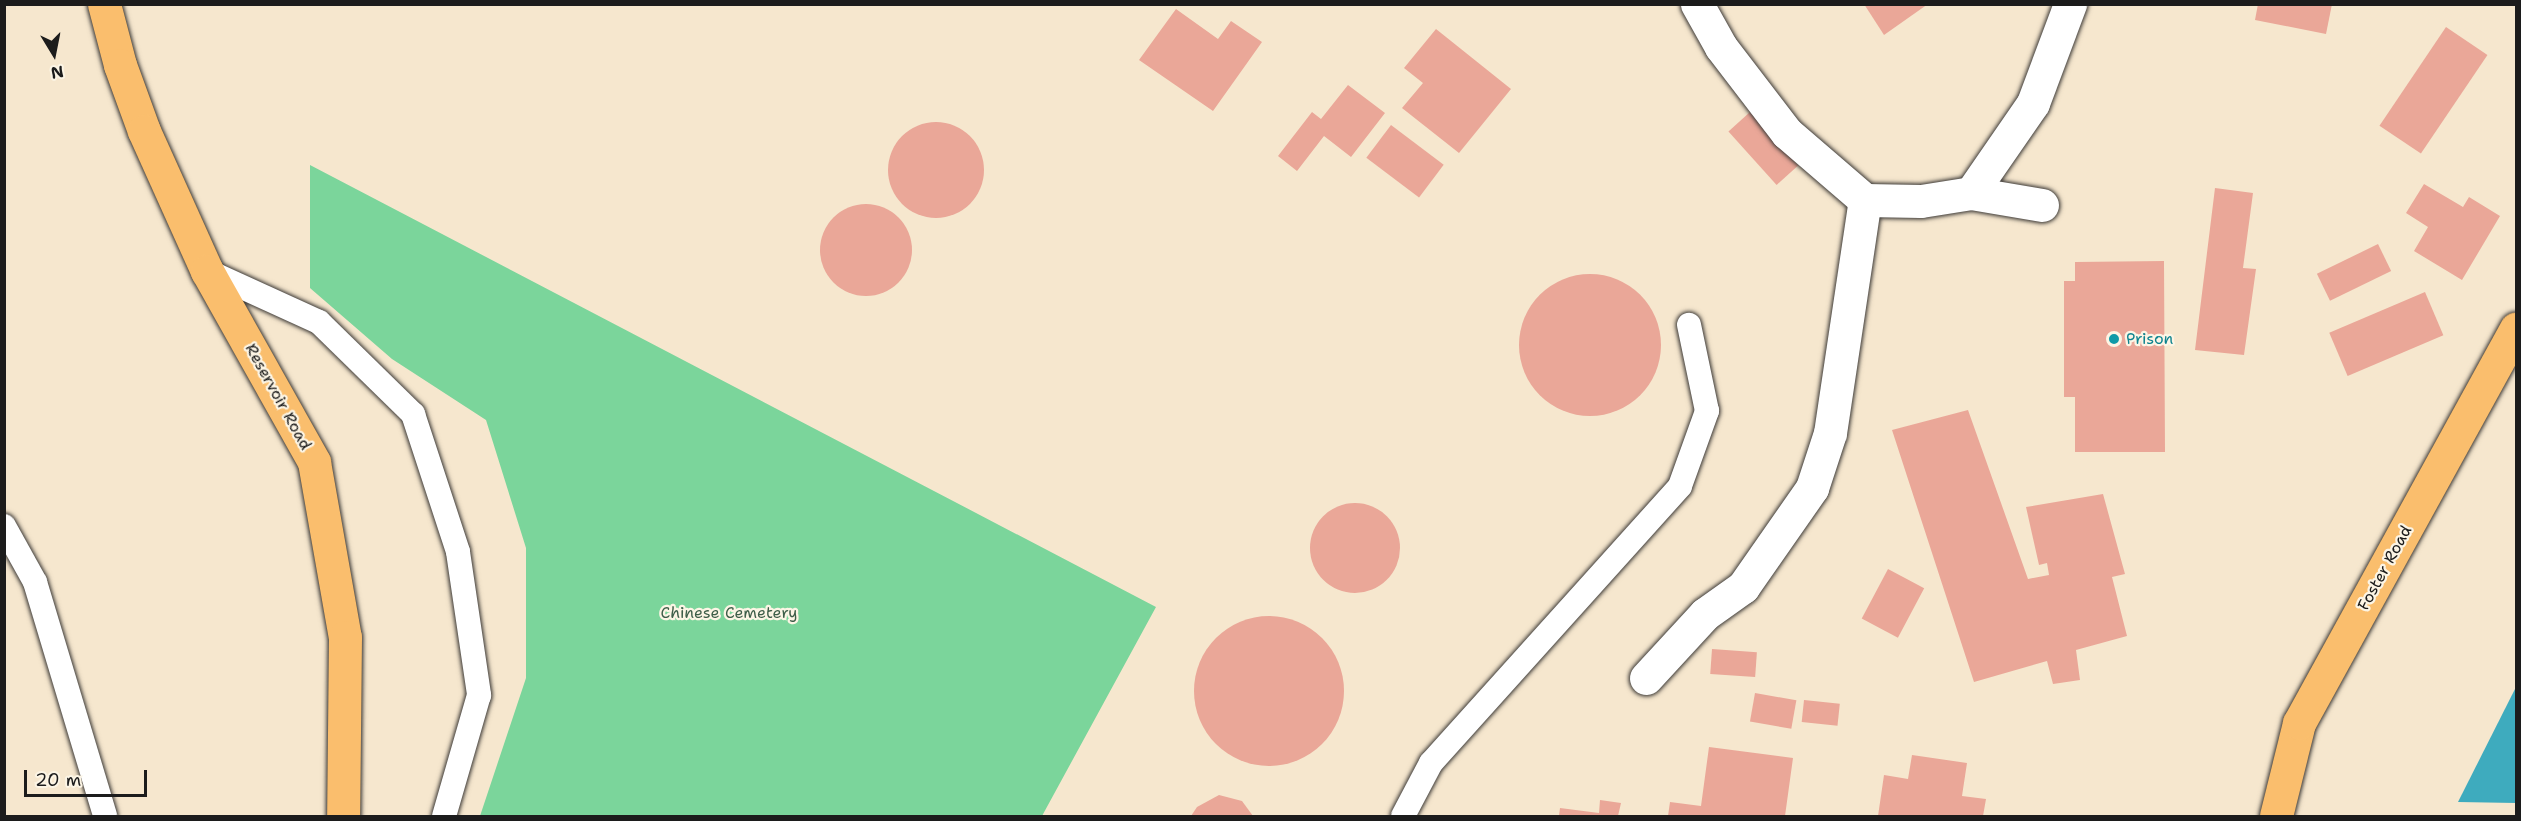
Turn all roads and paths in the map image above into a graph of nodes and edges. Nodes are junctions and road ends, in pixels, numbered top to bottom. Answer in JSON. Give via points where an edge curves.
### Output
{"nodes":[{"id":1,"x":104,"y":4,"type":"edge"},
{"id":2,"x":1697,"y":4,"type":"edge"},
{"id":3,"x":2070,"y":4,"type":"edge"},
{"id":4,"x":1971,"y":193,"type":"junction"},
{"id":5,"x":1865,"y":200,"type":"junction"},
{"id":6,"x":2042,"y":205,"type":"dead end"},
{"id":7,"x":207,"y":271,"type":"junction"},
{"id":8,"x":1689,"y":325,"type":"dead end"},
{"id":9,"x":2517,"y":329,"type":"edge"},
{"id":10,"x":4,"y":526,"type":"edge"},
{"id":11,"x":1646,"y":678,"type":"dead end"},
{"id":12,"x":105,"y":816,"type":"edge"},
{"id":13,"x":343,"y":816,"type":"edge"},
{"id":14,"x":444,"y":816,"type":"edge"},
{"id":15,"x":1404,"y":816,"type":"edge"},
{"id":16,"x":2276,"y":816,"type":"edge"}],
"edges":[{"from":1,"to":7,"type":"main road","name":"Reservoir Road","via":[[120,65],[144,131]]},
{"from":2,"to":5,"type":"street","via":[[1721,48],[1787,133]]},
{"from":3,"to":4,"type":"street","via":[[2033,102]]},
{"from":4,"to":5,"type":"street","via":[[1920,201]]},
{"from":4,"to":6,"type":"street"},
{"from":5,"to":11,"type":"street","via":[[1830,433],[1812,488],[1743,587],[1705,614]]},
{"from":7,"to":13,"type":"main road","name":"Reservoir Road","via":[[315,462],[345,637]]},
{"from":7,"to":14,"type":"lane","via":[[319,322],[413,414],[458,552],[479,695]]},
{"from":8,"to":15,"type":"lane","via":[[1707,411],[1680,486],[1431,763]]},
{"from":9,"to":16,"type":"main road","name":"Foster Road","via":[[2299,723]]},
{"from":10,"to":12,"type":"lane","via":[[34,582]]}]}
